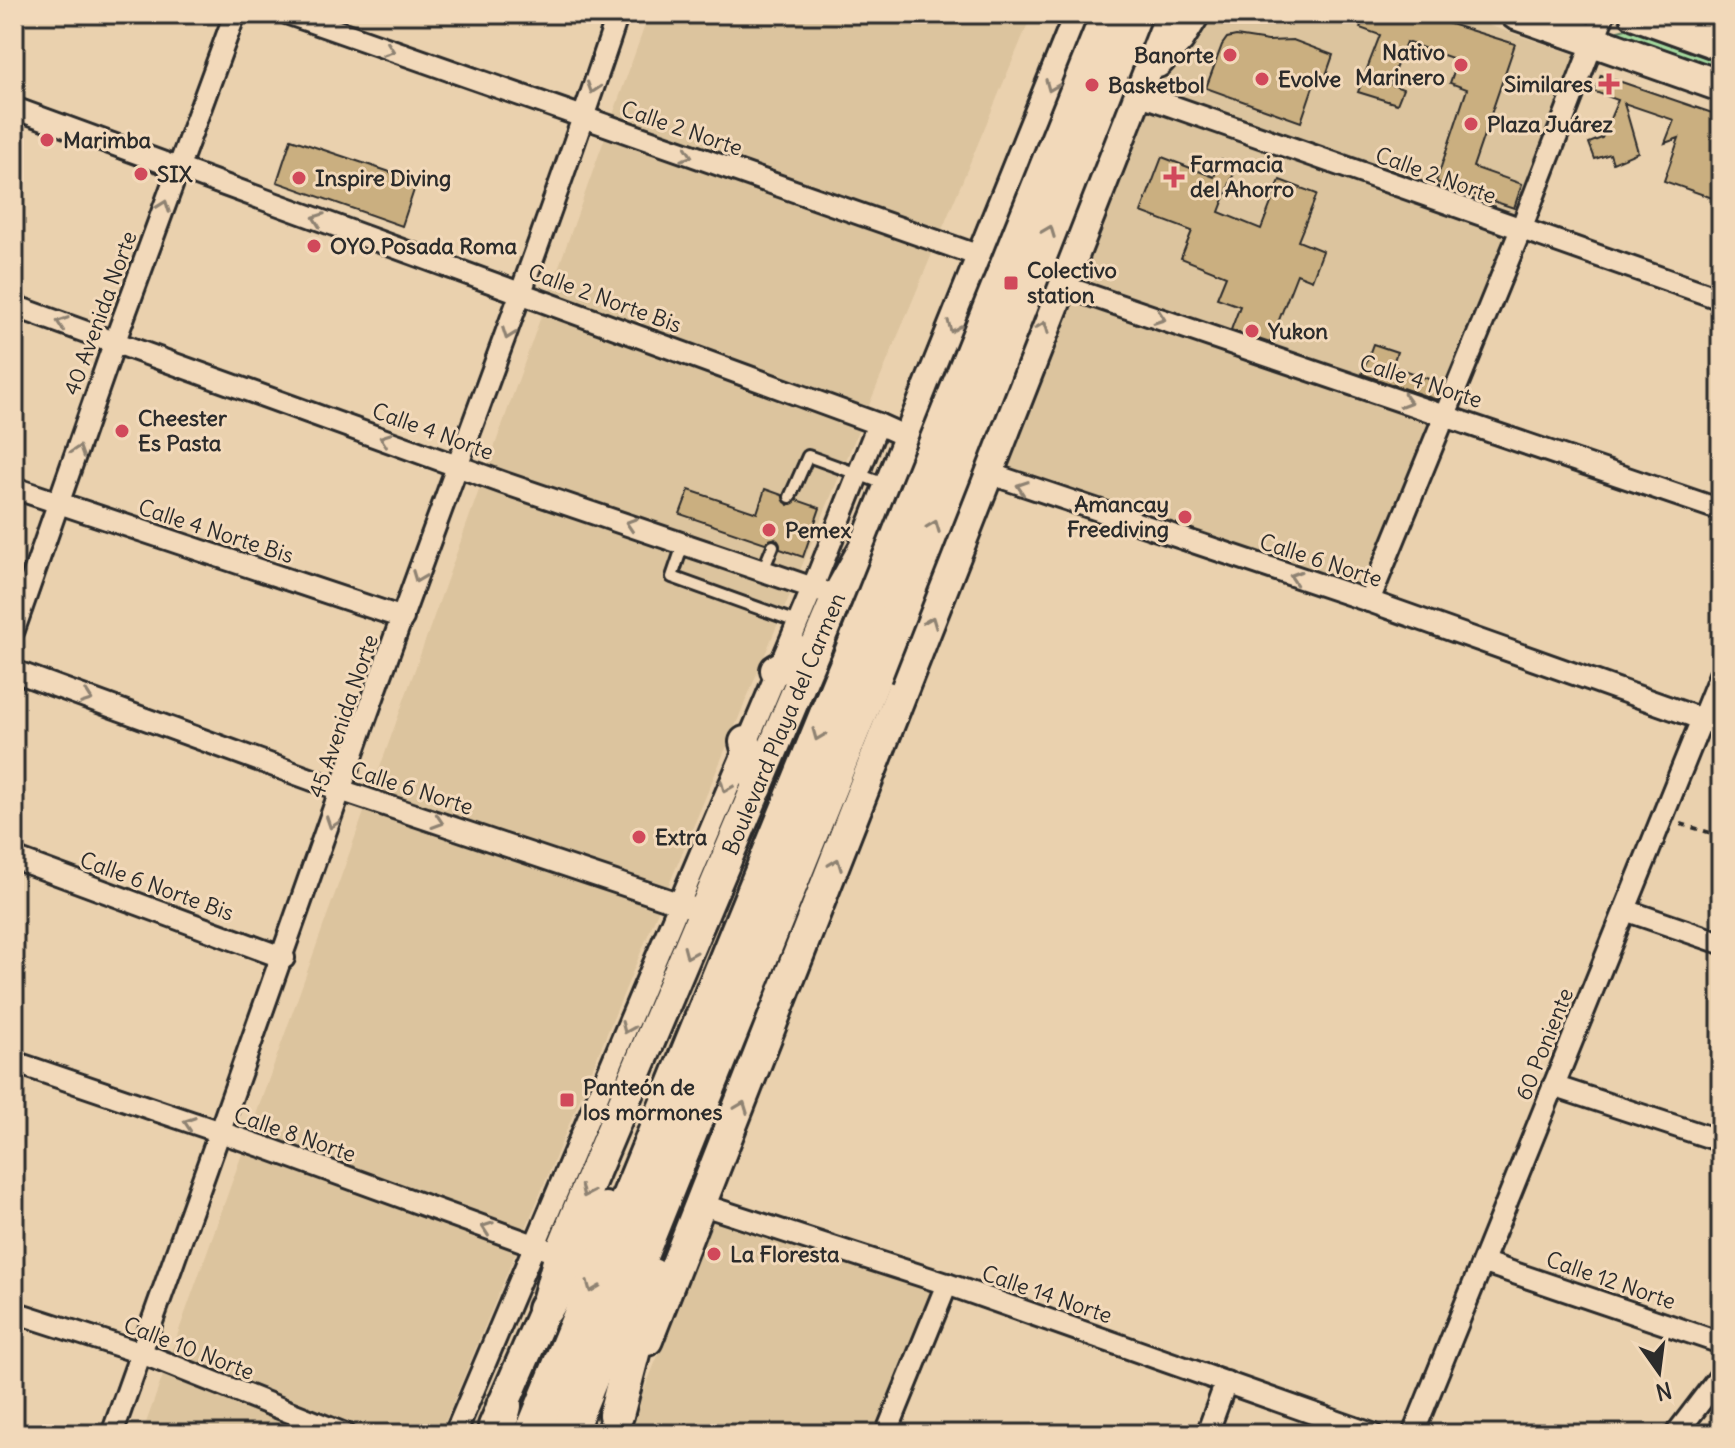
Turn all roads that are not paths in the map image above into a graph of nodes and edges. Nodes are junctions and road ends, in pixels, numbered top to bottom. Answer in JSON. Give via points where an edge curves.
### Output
{"nodes":[{"id":1,"x":235,"y":14,"type":"edge"},
{"id":2,"x":289,"y":14,"type":"edge"},
{"id":3,"x":618,"y":14,"type":"edge"},
{"id":4,"x":1080,"y":14,"type":"edge"},
{"id":5,"x":1109,"y":14,"type":"edge"},
{"id":6,"x":1134,"y":14,"type":"edge"},
{"id":7,"x":1168,"y":14,"type":"edge"},
{"id":8,"x":1194,"y":14,"type":"edge"},
{"id":9,"x":1516,"y":14,"type":"edge"},
{"id":10,"x":1635,"y":14,"type":"edge"},
{"id":11,"x":1598,"y":28,"type":"edge"},
{"id":12,"x":1721,"y":45,"type":"edge"},
{"id":13,"x":1138,"y":86,"type":"junction"},
{"id":14,"x":1721,"y":86,"type":"edge"},
{"id":15,"x":14,"y":108,"type":"edge"},
{"id":16,"x":583,"y":119,"type":"junction"},
{"id":17,"x":178,"y":168,"type":"junction"},
{"id":18,"x":1521,"y":229,"type":"junction"},
{"id":19,"x":982,"y":258,"type":"junction"},
{"id":20,"x":1059,"y":284,"type":"junction"},
{"id":21,"x":523,"y":294,"type":"junction"},
{"id":22,"x":1721,"y":299,"type":"edge"},
{"id":23,"x":14,"y":306,"type":"edge"},
{"id":24,"x":115,"y":341,"type":"junction"},
{"id":25,"x":1445,"y":414,"type":"junction"},
{"id":26,"x":878,"y":424,"type":"junction"},
{"id":27,"x":908,"y":437,"type":"junction"},
{"id":28,"x":459,"y":466,"type":"junction"},
{"id":29,"x":859,"y":472,"type":"junction"},
{"id":30,"x":987,"y":474,"type":"junction"},
{"id":31,"x":887,"y":485,"type":"junction"},
{"id":32,"x":14,"y":488,"type":"edge"},
{"id":33,"x":790,"y":497,"type":"dead end"},
{"id":34,"x":59,"y":504,"type":"junction"},
{"id":35,"x":1721,"y":510,"type":"edge"},
{"id":36,"x":684,"y":542,"type":"junction"},
{"id":37,"x":773,"y":546,"type":"dead end"},
{"id":38,"x":763,"y":570,"type":"junction"},
{"id":39,"x":825,"y":592,"type":"junction"},
{"id":40,"x":1369,"y":601,"type":"junction"},
{"id":41,"x":403,"y":618,"type":"junction"},
{"id":42,"x":797,"y":622,"type":"junction"},
{"id":43,"x":14,"y":630,"type":"edge"},
{"id":44,"x":816,"y":647,"type":"junction"},
{"id":45,"x":776,"y":670,"type":"junction"},
{"id":46,"x":861,"y":670,"type":"junction"},
{"id":47,"x":14,"y":671,"type":"edge"},
{"id":48,"x":1721,"y":672,"type":"edge"},
{"id":49,"x":1712,"y":723,"type":"edge"},
{"id":50,"x":745,"y":742,"type":"junction"},
{"id":51,"x":757,"y":788,"type":"junction"},
{"id":52,"x":343,"y":791,"type":"junction"},
{"id":53,"x":14,"y":858,"type":"edge"},
{"id":54,"x":692,"y":909,"type":"junction"},
{"id":55,"x":1625,"y":910,"type":"junction"},
{"id":56,"x":1721,"y":943,"type":"edge"},
{"id":57,"x":284,"y":958,"type":"junction"},
{"id":58,"x":14,"y":1062,"type":"edge"},
{"id":59,"x":1553,"y":1086,"type":"junction"},
{"id":60,"x":658,"y":1124,"type":"junction"},
{"id":61,"x":221,"y":1134,"type":"junction"},
{"id":62,"x":1721,"y":1141,"type":"edge"},
{"id":63,"x":682,"y":1154,"type":"junction"},
{"id":64,"x":703,"y":1205,"type":"junction"},
{"id":65,"x":548,"y":1250,"type":"junction"},
{"id":66,"x":1485,"y":1263,"type":"junction"},
{"id":67,"x":947,"y":1284,"type":"junction"},
{"id":68,"x":545,"y":1309,"type":"junction"},
{"id":69,"x":14,"y":1312,"type":"edge"},
{"id":70,"x":1721,"y":1343,"type":"edge"},
{"id":71,"x":141,"y":1353,"type":"junction"},
{"id":72,"x":1721,"y":1375,"type":"edge"},
{"id":73,"x":1226,"y":1382,"type":"junction"},
{"id":74,"x":612,"y":1424,"type":"edge"},
{"id":75,"x":497,"y":1425,"type":"edge"},
{"id":76,"x":112,"y":1434,"type":"edge"},
{"id":77,"x":345,"y":1434,"type":"edge"},
{"id":78,"x":455,"y":1434,"type":"edge"},
{"id":79,"x":532,"y":1434,"type":"edge"},
{"id":80,"x":568,"y":1434,"type":"edge"},
{"id":81,"x":886,"y":1434,"type":"edge"},
{"id":82,"x":1207,"y":1434,"type":"edge"},
{"id":83,"x":1372,"y":1434,"type":"edge"},
{"id":84,"x":1413,"y":1434,"type":"edge"},
{"id":85,"x":1676,"y":1434,"type":"edge"}],
"edges":[{"from":1,"to":17,"type":"street","name":"40 Avenida Norte"},
{"from":2,"to":16,"type":"street","name":"Calle 2 Norte","one_way":true},
{"from":3,"to":16,"type":"street","name":"45 Avenida Norte","one_way":true},
{"from":4,"to":19,"type":"main road","name":"Boulevard Playa del Carmen","one_way":true},
{"from":5,"to":46,"type":"highway","bridge":true},
{"from":46,"to":6,"type":"highway","one_way":true,"bridge":true},
{"from":7,"to":13,"type":"main road"},
{"from":8,"to":13,"type":"main road"},
{"from":9,"to":11,"type":"main road"},
{"from":10,"to":12,"type":"main road"},
{"from":11,"to":14,"type":"main road"},
{"from":11,"to":18,"type":"street"},
{"from":13,"to":18,"type":"street","name":"Calle 2 Norte"},
{"from":13,"to":20,"type":"main road"},
{"from":15,"to":17,"type":"street","name":"Calle 2 Norte Bis"},
{"from":16,"to":19,"type":"street","name":"Calle 2 Norte","one_way":true},
{"from":16,"to":21,"type":"street","name":"45 Avenida Norte"},
{"from":21,"to":17,"type":"street","name":"Calle 2 Norte Bis","one_way":true},
{"from":24,"to":17,"type":"street","name":"40 Avenida Norte","one_way":true},
{"from":18,"to":22,"type":"street","name":"Calle 2 Norte"},
{"from":18,"to":25,"type":"street"},
{"from":19,"to":20,"type":"street","name":"Calle 2 Norte"},
{"from":19,"to":27,"type":"main road","name":"Boulevard Playa del Carmen","one_way":true},
{"from":20,"to":25,"type":"street","name":"Calle 4 Norte","one_way":true},
{"from":30,"to":20,"type":"main road","one_way":true},
{"from":21,"to":26,"type":"street","name":"Calle 2 Norte Bis"},
{"from":21,"to":28,"type":"street","name":"45 Avenida Norte","one_way":true},
{"from":24,"to":23,"type":"street","name":"Calle 4 Norte","one_way":true},
{"from":28,"to":24,"type":"street","name":"Calle 4 Norte","one_way":true},
{"from":34,"to":24,"type":"street","name":"40 Avenida Norte","one_way":true},
{"from":25,"to":35,"type":"street","name":"Calle 4 Norte"},
{"from":25,"to":40,"type":"street"},
{"from":26,"to":27,"type":"street","name":"Calle 2 Norte Bis"},
{"from":26,"to":29,"type":"street"},
{"from":27,"to":30,"type":"street","name":"Calle 6 Norte"},
{"from":27,"to":31,"type":"main road","name":"Boulevard Playa del Carmen"},
{"from":36,"to":28,"type":"street","name":"Calle 4 Norte","one_way":true},
{"from":28,"to":41,"type":"street","name":"45 Avenida Norte","one_way":true},
{"from":29,"to":31,"type":"lane"},
{"from":29,"to":33,"type":"lane","via":[[808,456]]},
{"from":29,"to":39,"type":"street"},
{"from":40,"to":30,"type":"street","name":"Calle 6 Norte","one_way":true},
{"from":64,"to":30,"type":"main road","one_way":true},
{"from":31,"to":39,"type":"main road","name":"Boulevard Playa del Carmen","via":[[865,547]]},
{"from":32,"to":34,"type":"street","name":"Calle 4 Norte Bis"},
{"from":34,"to":41,"type":"street","name":"Calle 4 Norte Bis"},
{"from":34,"to":43,"type":"street","name":"40 Avenida Norte"},
{"from":36,"to":38,"type":"street","name":"Calle 4 Norte"},
{"from":36,"to":42,"type":"lane","via":[[672,577]]},
{"from":37,"to":38,"type":"lane"},
{"from":38,"to":39,"type":"street","name":"Calle 4 Norte"},
{"from":39,"to":42,"type":"street"},
{"from":39,"to":44,"type":"main road","name":"Boulevard Playa del Carmen"},
{"from":40,"to":49,"type":"street","name":"Calle 6 Norte"},
{"from":41,"to":52,"type":"street","name":"45 Avenida Norte"},
{"from":42,"to":45,"type":"street"},
{"from":44,"to":45,"type":"main road"},
{"from":44,"to":51,"type":"main road","name":"Boulevard Playa del Carmen"},
{"from":45,"to":50,"type":"street"},
{"from":46,"to":60,"type":"highway","one_way":true},
{"from":46,"to":63,"type":"highway"},
{"from":47,"to":52,"type":"street","name":"Calle 6 Norte","one_way":true},
{"from":48,"to":49,"type":"street","name":"60 Poniente"},
{"from":49,"to":55,"type":"street","name":"60 Poniente","via":[[1661,819]]},
{"from":50,"to":51,"type":"main road"},
{"from":50,"to":54,"type":"street","one_way":true},
{"from":51,"to":54,"type":"main road","name":"Boulevard Playa del Carmen"},
{"from":52,"to":54,"type":"street","name":"Calle 6 Norte","one_way":true},
{"from":52,"to":57,"type":"street","name":"45 Avenida Norte","one_way":true},
{"from":53,"to":57,"type":"street","name":"Calle 6 Norte Bis"},
{"from":54,"to":65,"type":"main road","name":"Boulevard Playa del Carmen","one_way":true},
{"from":55,"to":56,"type":"street"},
{"from":55,"to":59,"type":"street","name":"60 Poniente"},
{"from":57,"to":61,"type":"street","name":"45 Avenida Norte"},
{"from":61,"to":58,"type":"street","name":"Calle 8 Norte","one_way":true},
{"from":59,"to":62,"type":"street"},
{"from":59,"to":66,"type":"street","name":"60 Poniente"},
{"from":60,"to":68,"type":"highway"},
{"from":60,"to":79,"type":"highway","one_way":true},
{"from":65,"to":61,"type":"street","name":"Calle 8 Norte","one_way":true},
{"from":61,"to":71,"type":"street","name":"45 Avenida Norte"},
{"from":63,"to":74,"type":"highway"},
{"from":63,"to":80,"type":"highway"},
{"from":64,"to":67,"type":"street","name":"Calle 14 Norte"},
{"from":64,"to":74,"type":"main road"},
{"from":65,"to":68,"type":"main road","name":"Boulevard Playa del Carmen"},
{"from":65,"to":78,"type":"street"},
{"from":66,"to":70,"type":"street","name":"Calle 12 Norte"},
{"from":66,"to":84,"type":"street","name":"60 Poniente"},
{"from":67,"to":73,"type":"street","name":"Calle 14 Norte"},
{"from":67,"to":81,"type":"street"},
{"from":68,"to":75,"type":"main road","name":"Boulevard Playa del Carmen"},
{"from":69,"to":71,"type":"street","name":"Calle 10 Norte"},
{"from":71,"to":76,"type":"street","name":"45 Avenida Norte"},
{"from":71,"to":77,"type":"street","name":"Calle 10 Norte"},
{"from":72,"to":85,"type":"street"},
{"from":73,"to":82,"type":"street"},
{"from":73,"to":83,"type":"street","name":"Calle 14 Norte"}]}
